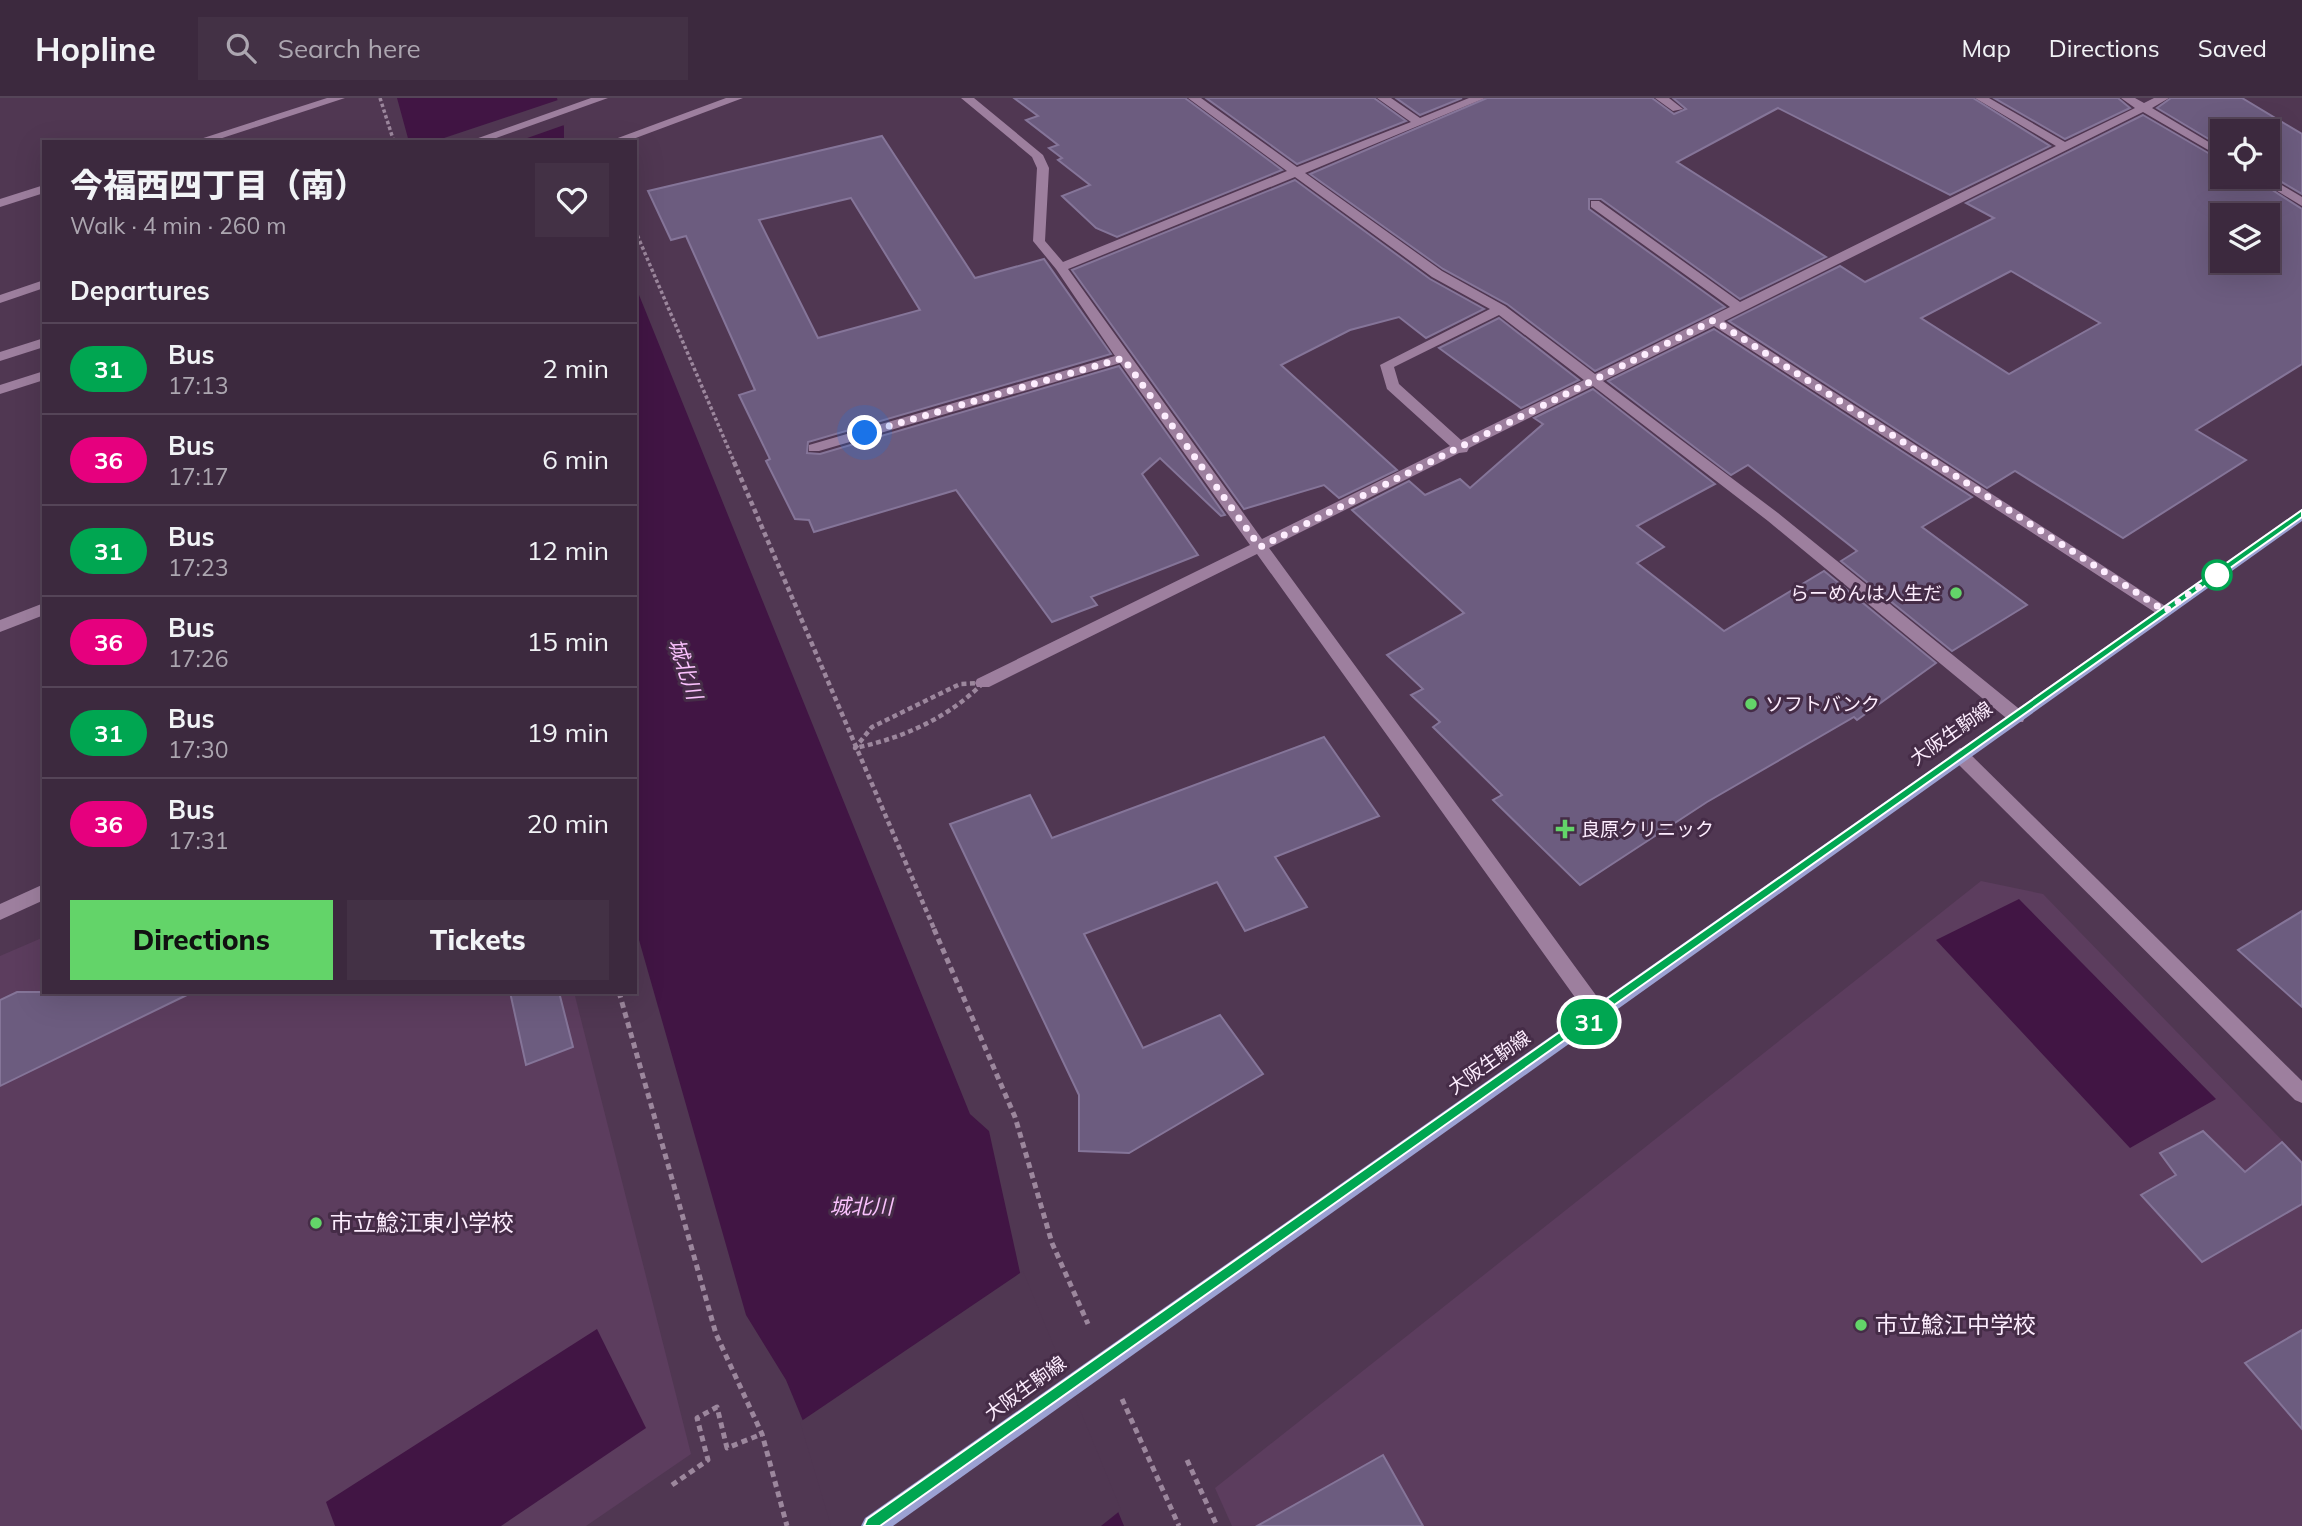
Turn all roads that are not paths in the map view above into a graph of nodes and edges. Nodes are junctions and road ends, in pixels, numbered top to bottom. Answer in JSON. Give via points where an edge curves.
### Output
{"nodes":[{"id":1,"x":339,"y":98,"type":"edge"},
{"id":2,"x":737,"y":98,"type":"edge"},
{"id":3,"x":967,"y":98,"type":"edge"},
{"id":4,"x":1194,"y":98,"type":"edge"},
{"id":5,"x":1383,"y":98,"type":"edge"},
{"id":6,"x":1479,"y":98,"type":"edge"},
{"id":7,"x":1661,"y":98,"type":"edge"},
{"id":8,"x":1981,"y":98,"type":"edge"},
{"id":9,"x":2127,"y":98,"type":"edge"},
{"id":10,"x":2163,"y":98,"type":"edge"},
{"id":11,"x":598,"y":99,"type":"edge"},
{"id":12,"x":2143,"y":107,"type":"junction"},
{"id":13,"x":1677,"y":109,"type":"dead end"},
{"id":14,"x":1419,"y":122,"type":"junction"},
{"id":15,"x":203,"y":140,"type":"edge"},
{"id":16,"x":479,"y":140,"type":"edge"},
{"id":17,"x":619,"y":140,"type":"edge"},
{"id":18,"x":2064,"y":146,"type":"junction"},
{"id":19,"x":2210,"y":148,"type":"edge"},
{"id":20,"x":1296,"y":172,"type":"junction"},
{"id":21,"x":2280,"y":189,"type":"edge"},
{"id":22,"x":42,"y":190,"type":"edge"},
{"id":23,"x":2302,"y":202,"type":"edge"},
{"id":24,"x":0,"y":203,"type":"edge"},
{"id":25,"x":1595,"y":204,"type":"dead end"},
{"id":26,"x":1061,"y":267,"type":"junction"},
{"id":27,"x":42,"y":286,"type":"edge"},
{"id":28,"x":0,"y":299,"type":"edge"},
{"id":29,"x":1739,"y":308,"type":"junction"},
{"id":30,"x":1500,"y":309,"type":"junction"},
{"id":31,"x":1714,"y":320,"type":"junction"},
{"id":32,"x":42,"y":343,"type":"edge"},
{"id":33,"x":0,"y":357,"type":"edge"},
{"id":34,"x":1123,"y":358,"type":"junction"},
{"id":35,"x":42,"y":376,"type":"edge"},
{"id":36,"x":1594,"y":380,"type":"junction"},
{"id":37,"x":0,"y":390,"type":"edge"},
{"id":38,"x":814,"y":448,"type":"dead end"},
{"id":39,"x":1462,"y":449,"type":"junction"},
{"id":40,"x":2302,"y":514,"type":"edge"},
{"id":41,"x":1260,"y":547,"type":"junction"},
{"id":42,"x":42,"y":610,"type":"edge"},
{"id":43,"x":2165,"y":611,"type":"junction"},
{"id":44,"x":0,"y":626,"type":"edge"},
{"id":45,"x":983,"y":683,"type":"dead end"},
{"id":46,"x":2017,"y":717,"type":"junction"},
{"id":47,"x":1960,"y":755,"type":"junction"},
{"id":48,"x":42,"y":893,"type":"edge"},
{"id":49,"x":0,"y":912,"type":"edge"},
{"id":50,"x":1599,"y":1015,"type":"junction"},
{"id":51,"x":2302,"y":1094,"type":"edge"},
{"id":52,"x":873,"y":1526,"type":"edge"}],
"edges":[{"from":1,"to":15,"type":"street"},
{"from":2,"to":17,"type":"street"},
{"from":3,"to":26,"type":"street","via":[[1037,155],[1043,168],[1039,241]]},
{"from":4,"to":20,"type":"street"},
{"from":5,"to":14,"type":"street"},
{"from":6,"to":14,"type":"street"},
{"from":7,"to":13,"type":"street"},
{"from":8,"to":18,"type":"street"},
{"from":9,"to":12,"type":"street"},
{"from":10,"to":12,"type":"street"},
{"from":11,"to":16,"type":"street"},
{"from":12,"to":18,"type":"street"},
{"from":12,"to":19,"type":"street"},
{"from":14,"to":20,"type":"street"},
{"from":18,"to":29,"type":"street"},
{"from":20,"to":26,"type":"street"},
{"from":20,"to":30,"type":"street","via":[[1437,274]]},
{"from":21,"to":23,"type":"street"},
{"from":22,"to":24,"type":"street"},
{"from":25,"to":29,"type":"street"},
{"from":26,"to":34,"type":"street"},
{"from":27,"to":28,"type":"street"},
{"from":29,"to":31,"type":"street"},
{"from":30,"to":36,"type":"street"},
{"from":30,"to":39,"type":"street","via":[[1387,365],[1392,386]]},
{"from":31,"to":36,"type":"street"},
{"from":31,"to":43,"type":"street"},
{"from":32,"to":33,"type":"street"},
{"from":34,"to":38,"type":"street"},
{"from":34,"to":41,"type":"street"},
{"from":35,"to":37,"type":"street"},
{"from":36,"to":39,"type":"street"},
{"from":36,"to":46,"type":"street","via":[[1773,517]]},
{"from":39,"to":41,"type":"street"},
{"from":40,"to":43,"type":"main road","name":"大阪生駒線"},
{"from":41,"to":45,"type":"street"},
{"from":41,"to":50,"type":"street"},
{"from":42,"to":44,"type":"street"},
{"from":43,"to":46,"type":"main road","name":"大阪生駒線"},
{"from":46,"to":47,"type":"main road","name":"大阪生駒線"},
{"from":47,"to":50,"type":"main road","name":"大阪生駒線"},
{"from":47,"to":51,"type":"street"},
{"from":48,"to":49,"type":"street"},
{"from":50,"to":52,"type":"main road","name":"大阪生駒線"}]}
